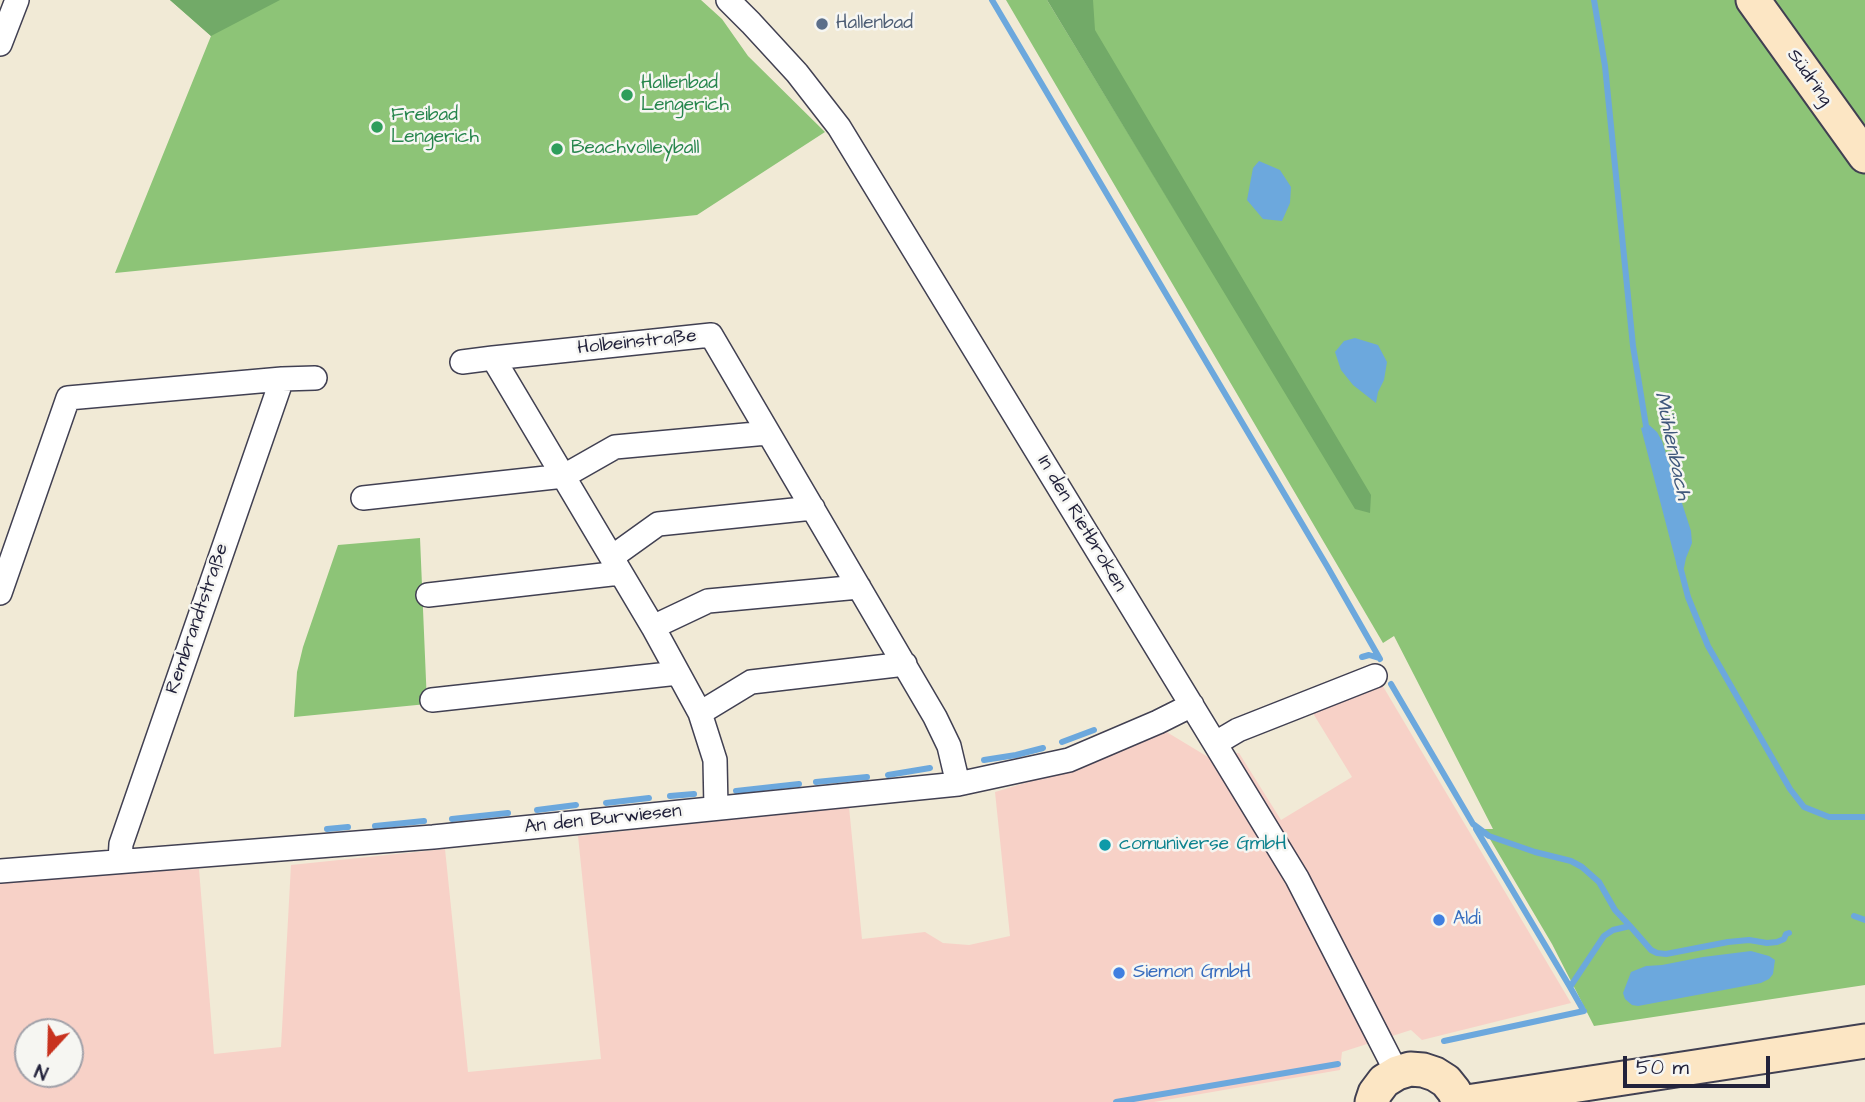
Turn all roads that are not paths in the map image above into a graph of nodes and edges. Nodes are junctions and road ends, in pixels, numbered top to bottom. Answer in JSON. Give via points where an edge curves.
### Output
{"nodes":[{"id":1,"x":17,"y":0,"type":"edge"},
{"id":2,"x":728,"y":0,"type":"edge"},
{"id":3,"x":1753,"y":0,"type":"edge"},
{"id":4,"x":0,"y":44,"type":"edge"},
{"id":5,"x":1865,"y":156,"type":"edge"},
{"id":6,"x":493,"y":358,"type":"junction"},
{"id":7,"x":462,"y":362,"type":"dead end"},
{"id":8,"x":315,"y":378,"type":"dead end"},
{"id":9,"x":282,"y":379,"type":"junction"},
{"id":10,"x":767,"y":432,"type":"junction"},
{"id":11,"x":564,"y":476,"type":"junction"},
{"id":12,"x":363,"y":498,"type":"dead end"},
{"id":13,"x":813,"y":508,"type":"junction"},
{"id":14,"x":616,"y":565,"type":"junction"},
{"id":15,"x":859,"y":587,"type":"junction"},
{"id":16,"x":0,"y":593,"type":"edge"},
{"id":17,"x":428,"y":595,"type":"dead end"},
{"id":18,"x":653,"y":627,"type":"junction"},
{"id":19,"x":905,"y":664,"type":"junction"},
{"id":20,"x":678,"y":673,"type":"junction"},
{"id":21,"x":1375,"y":676,"type":"dead end"},
{"id":22,"x":432,"y":700,"type":"dead end"},
{"id":23,"x":1192,"y":705,"type":"junction"},
{"id":24,"x":700,"y":713,"type":"junction"},
{"id":25,"x":1216,"y":743,"type":"junction"},
{"id":26,"x":958,"y":784,"type":"junction"},
{"id":27,"x":716,"y":808,"type":"junction"},
{"id":28,"x":120,"y":861,"type":"junction"},
{"id":29,"x":0,"y":871,"type":"edge"},
{"id":30,"x":1865,"y":1041,"type":"edge"},
{"id":31,"x":1397,"y":1073,"type":"junction"},
{"id":32,"x":1373,"y":1102,"type":"edge"},
{"id":33,"x":1459,"y":1102,"type":"edge"},
{"id":34,"x":1467,"y":1102,"type":"edge"}],
"edges":[{"from":1,"to":4,"type":"street"},
{"from":2,"to":23,"type":"street","name":"In den Rietbroken","via":[[797,73],[839,127]]},
{"from":3,"to":5,"type":"main road","name":"Südring"},
{"from":6,"to":7,"type":"street","name":"Holbeinstraße"},
{"from":6,"to":10,"type":"street","name":"Holbeinstraße","via":[[711,335]]},
{"from":6,"to":11,"type":"street"},
{"from":8,"to":9,"type":"street"},
{"from":9,"to":16,"type":"street","via":[[68,398]]},
{"from":9,"to":28,"type":"street","name":"Rembrandtstraße","via":[[121,844]]},
{"from":10,"to":11,"type":"street","via":[[615,447]]},
{"from":10,"to":13,"type":"street","name":"Holbeinstraße"},
{"from":11,"to":12,"type":"street"},
{"from":11,"to":14,"type":"street"},
{"from":13,"to":14,"type":"street","via":[[658,524]]},
{"from":13,"to":15,"type":"street","name":"Holbeinstraße"},
{"from":14,"to":17,"type":"street"},
{"from":14,"to":18,"type":"street"},
{"from":15,"to":18,"type":"street","via":[[708,601]]},
{"from":15,"to":19,"type":"street","name":"Holbeinstraße"},
{"from":18,"to":20,"type":"street"},
{"from":19,"to":24,"type":"street","via":[[751,682]]},
{"from":19,"to":26,"type":"street","name":"Holbeinstraße","via":[[949,746]]},
{"from":20,"to":22,"type":"street"},
{"from":20,"to":24,"type":"street"},
{"from":21,"to":25,"type":"street"},
{"from":23,"to":25,"type":"street","name":"In den Rietbroken"},
{"from":23,"to":26,"type":"street","name":"An den Burwiesen","via":[[1069,760]]},
{"from":24,"to":27,"type":"street","via":[[715,760]]},
{"from":25,"to":31,"type":"street","name":"In den Rietbroken","via":[[1297,878]]},
{"from":26,"to":27,"type":"street","name":"An den Burwiesen"},
{"from":27,"to":28,"type":"street","name":"An den Burwiesen","via":[[420,838]]},
{"from":28,"to":29,"type":"street","name":"An den Burwiesen"},
{"from":30,"to":34,"type":"main road"},
{"from":31,"to":32,"type":"main road","via":[[1384,1081]]},
{"from":31,"to":33,"type":"main road","via":[[1409,1069],[1435,1073]]}]}
